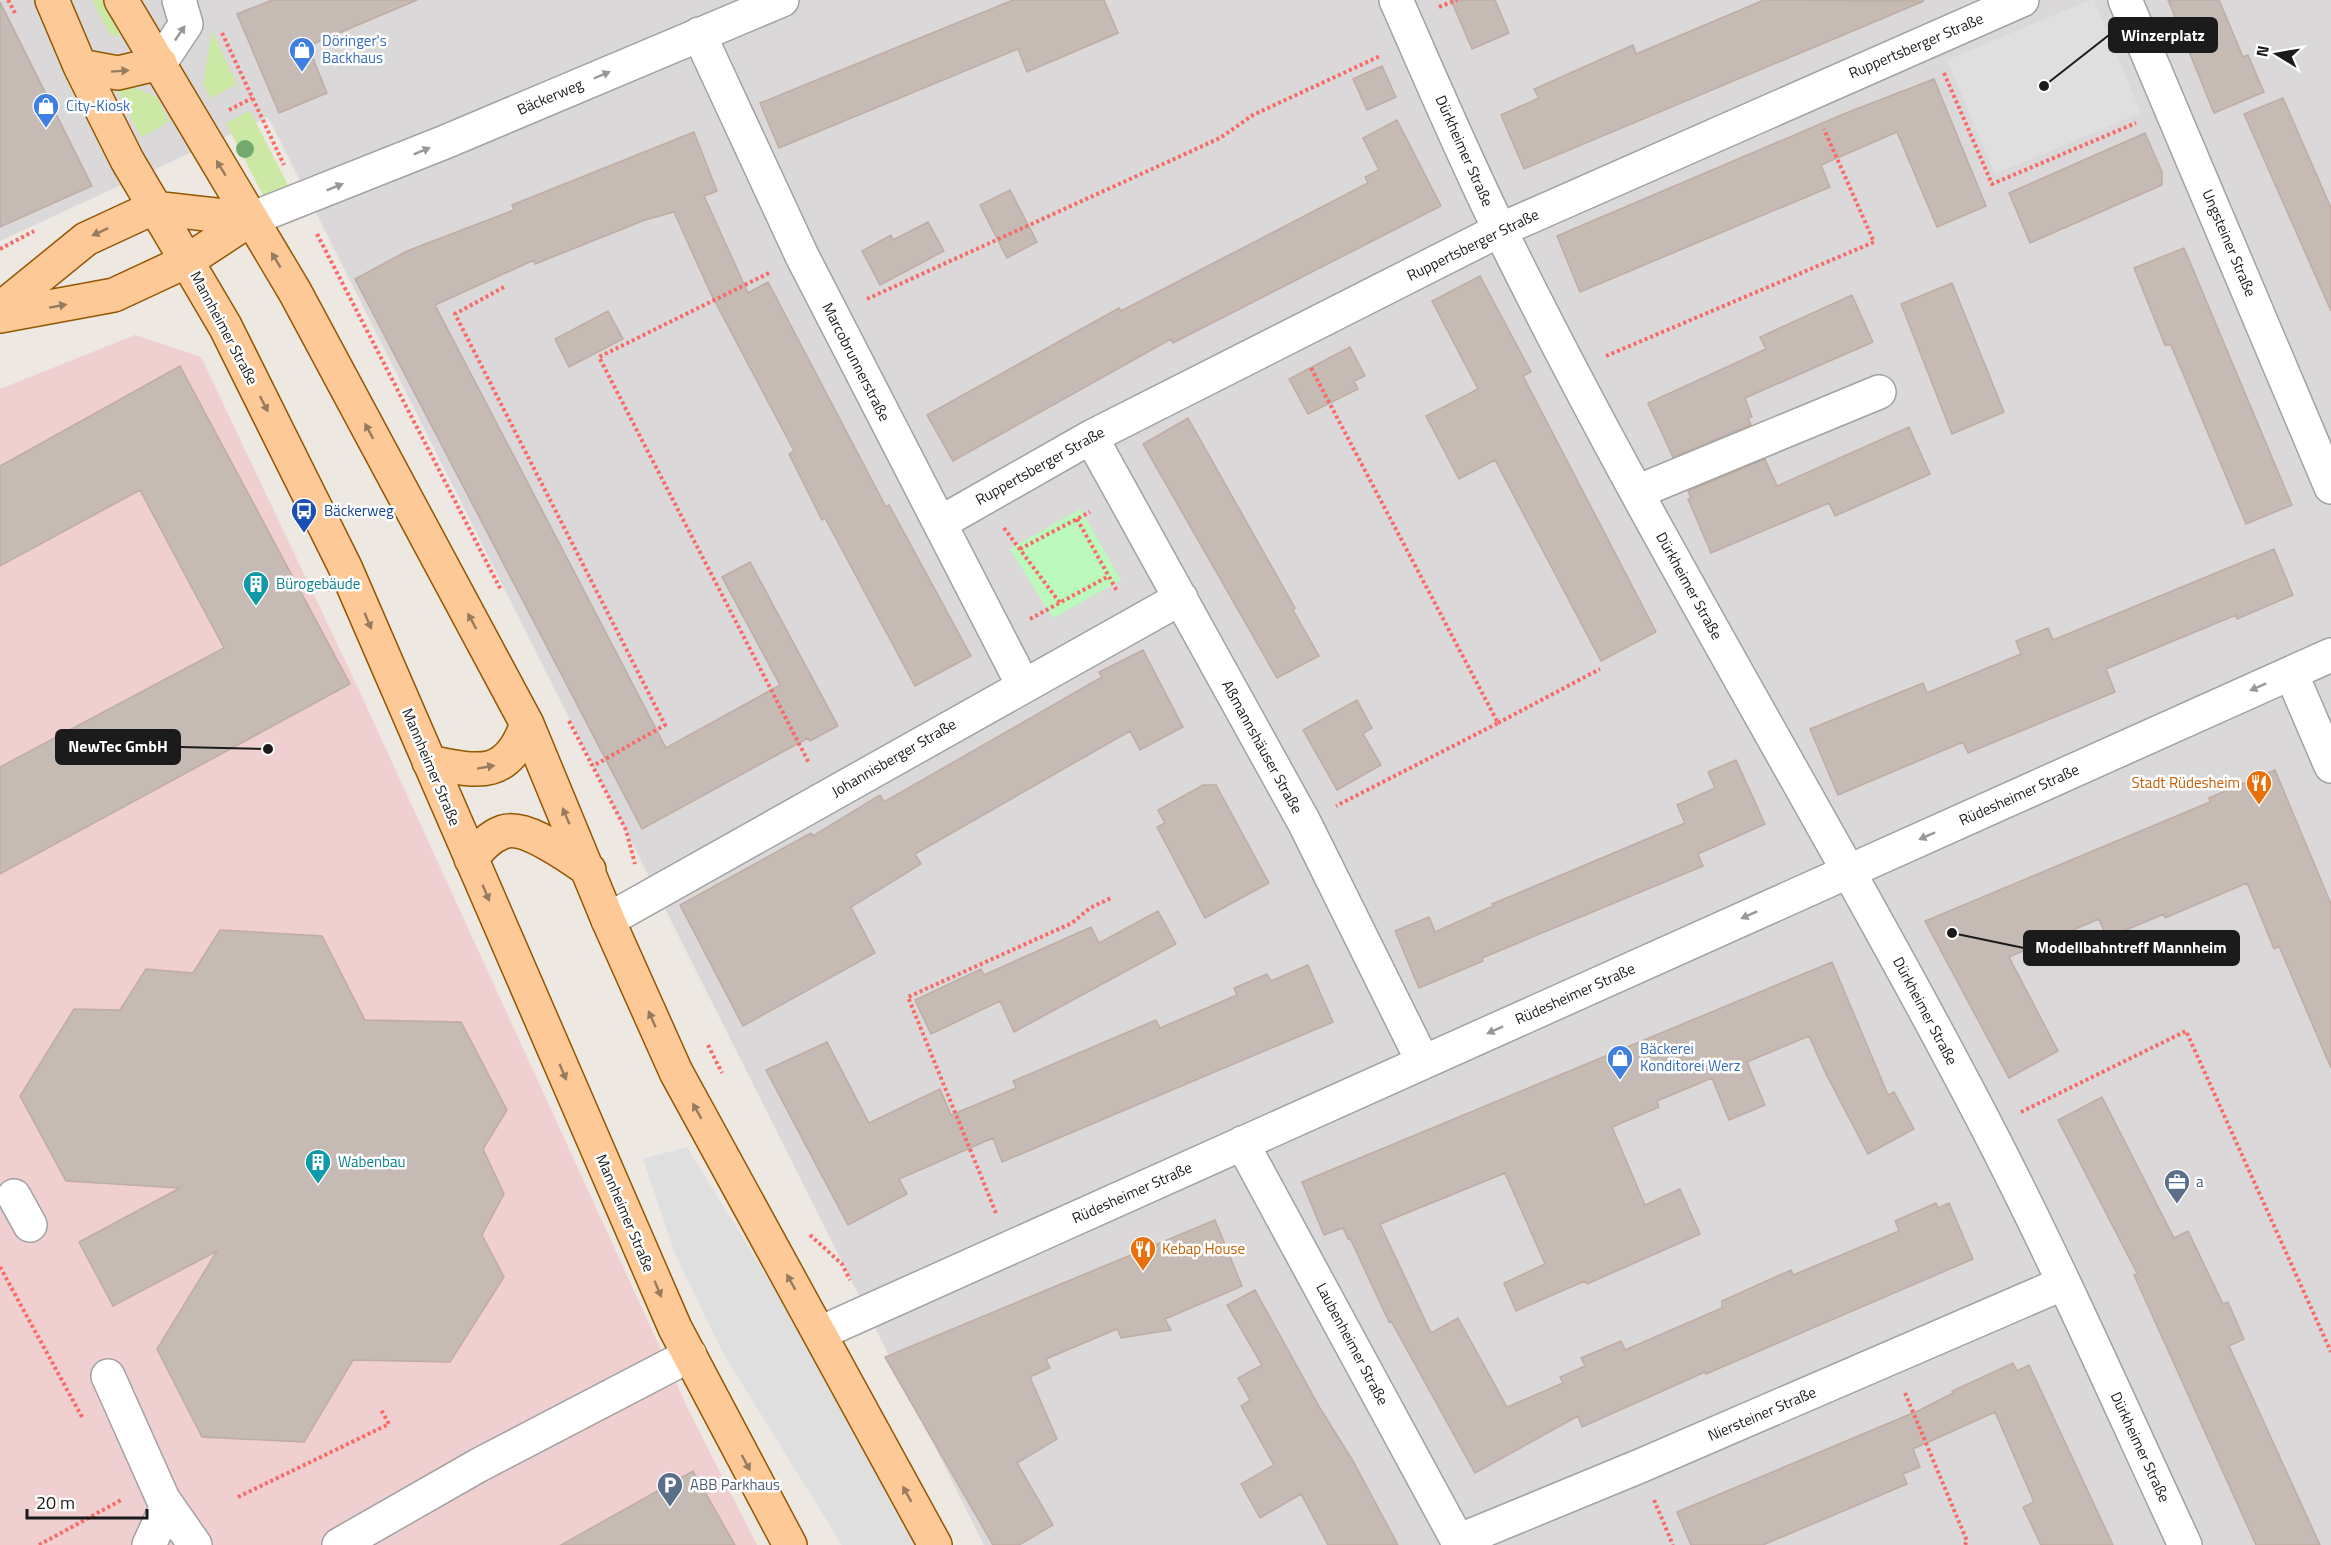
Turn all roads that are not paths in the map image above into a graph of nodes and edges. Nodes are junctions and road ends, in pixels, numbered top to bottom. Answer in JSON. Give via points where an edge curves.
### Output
{"nodes":[{"id":1,"x":52,"y":0,"type":"edge"},
{"id":2,"x":121,"y":0,"type":"edge"},
{"id":3,"x":179,"y":0,"type":"edge"},
{"id":4,"x":782,"y":0,"type":"edge"},
{"id":5,"x":1396,"y":0,"type":"edge"},
{"id":6,"x":2022,"y":0,"type":"edge"},
{"id":7,"x":2126,"y":0,"type":"edge"},
{"id":8,"x":699,"y":33,"type":"junction"},
{"id":9,"x":160,"y":63,"type":"junction"},
{"id":10,"x":80,"y":66,"type":"junction"},
{"id":11,"x":153,"y":207,"type":"junction"},
{"id":12,"x":251,"y":219,"type":"junction"},
{"id":13,"x":1500,"y":230,"type":"junction"},
{"id":14,"x":187,"y":261,"type":"junction"},
{"id":15,"x":0,"y":309,"type":"edge"},
{"id":16,"x":0,"y":316,"type":"edge"},
{"id":17,"x":1879,"y":392,"type":"dead end"},
{"id":18,"x":1091,"y":437,"type":"junction"},
{"id":19,"x":2331,"y":487,"type":"edge"},
{"id":20,"x":1637,"y":492,"type":"junction"},
{"id":21,"x":940,"y":523,"type":"junction"},
{"id":22,"x":1181,"y":598,"type":"junction"},
{"id":23,"x":2331,"y":655,"type":"edge"},
{"id":24,"x":2291,"y":673,"type":"junction"},
{"id":25,"x":1023,"y":685,"type":"junction"},
{"id":26,"x":527,"y":724,"type":"junction"},
{"id":27,"x":429,"y":762,"type":"junction"},
{"id":28,"x":2331,"y":766,"type":"edge"},
{"id":29,"x":471,"y":859,"type":"junction"},
{"id":30,"x":589,"y":870,"type":"junction"},
{"id":31,"x":1847,"y":872,"type":"junction"},
{"id":32,"x":608,"y":920,"type":"junction"},
{"id":33,"x":1423,"y":1062,"type":"junction"},
{"id":34,"x":1242,"y":1143,"type":"junction"},
{"id":35,"x":2064,"y":1283,"type":"junction"},
{"id":36,"x":820,"y":1333,"type":"junction"},
{"id":37,"x":690,"y":1355,"type":"junction"},
{"id":38,"x":108,"y":1376,"type":"dead end"},
{"id":39,"x":167,"y":1506,"type":"junction"},
{"id":40,"x":1459,"y":1543,"type":"edge"},
{"id":41,"x":149,"y":1545,"type":"edge"},
{"id":42,"x":195,"y":1545,"type":"edge"},
{"id":43,"x":339,"y":1545,"type":"edge"},
{"id":44,"x":790,"y":1545,"type":"edge"},
{"id":45,"x":935,"y":1545,"type":"edge"},
{"id":46,"x":2185,"y":1545,"type":"edge"}],
"edges":[{"from":1,"to":10,"type":"main road","name":"Mannheimer Straße"},
{"from":2,"to":9,"type":"main road"},
{"from":9,"to":3,"type":"street","one_way":true,"via":[[186,24]]},
{"from":4,"to":8,"type":"street","name":"Bäckerweg"},
{"from":5,"to":13,"type":"street","name":"Dürkheimer Straße"},
{"from":6,"to":13,"type":"street","name":"Ruppertsberger Straße"},
{"from":7,"to":19,"type":"street","name":"Ungsteiner Straße"},
{"from":12,"to":8,"type":"street","name":"Bäckerweg","one_way":true},
{"from":8,"to":21,"type":"street","name":"Marcobrunnerstraße","via":[[802,256]]},
{"from":10,"to":9,"type":"main road","one_way":true,"via":[[118,73]]},
{"from":12,"to":9,"type":"main road","one_way":true},
{"from":10,"to":11,"type":"main road","name":"Mannheimer Straße"},
{"from":11,"to":12,"type":"main road"},
{"from":11,"to":14,"type":"main road","name":"Mannheimer Straße"},
{"from":11,"to":15,"type":"main road","one_way":true,"via":[[86,239]]},
{"from":12,"to":14,"type":"main road"},
{"from":26,"to":12,"type":"main road","one_way":true,"via":[[295,292]]},
{"from":13,"to":18,"type":"street","name":"Ruppertsberger Straße"},
{"from":13,"to":20,"type":"street","name":"Dürkheimer Straße"},
{"from":16,"to":14,"type":"main road","one_way":true,"via":[[114,295]]},
{"from":14,"to":27,"type":"main road","name":"Mannheimer Straße","one_way":true,"via":[[225,326],[345,567]]},
{"from":17,"to":20,"type":"street"},
{"from":18,"to":21,"type":"street","name":"Ruppertsberger Straße"},
{"from":18,"to":22,"type":"street","name":"Aßmannshäuser Straße"},
{"from":20,"to":31,"type":"street","name":"Dürkheimer Straße"},
{"from":21,"to":25,"type":"street","name":"Marcobrunnerstraße"},
{"from":22,"to":25,"type":"street","name":"Johannisberger Straße"},
{"from":22,"to":33,"type":"street","name":"Aßmannshäuser Straße","via":[[1304,822]]},
{"from":23,"to":24,"type":"street","name":"Rüdesheimer Straße"},
{"from":24,"to":28,"type":"street"},
{"from":24,"to":31,"type":"street","name":"Rüdesheimer Straße","one_way":true},
{"from":25,"to":32,"type":"street","name":"Johannisberger Straße"},
{"from":27,"to":26,"type":"main road","one_way":true,"via":[[470,770],[501,765],[519,749]]},
{"from":30,"to":26,"type":"main road","one_way":true},
{"from":27,"to":29,"type":"main road","name":"Mannheimer Straße"},
{"from":29,"to":30,"type":"main road","via":[[485,842],[505,831],[537,837]]},
{"from":29,"to":37,"type":"main road","name":"Mannheimer Straße","one_way":true},
{"from":30,"to":32,"type":"main road"},
{"from":31,"to":33,"type":"street","name":"Rüdesheimer Straße","one_way":true},
{"from":31,"to":35,"type":"street","name":"Dürkheimer Straße","via":[[1988,1129]]},
{"from":36,"to":32,"type":"main road","one_way":true,"via":[[676,1072]]},
{"from":33,"to":34,"type":"street","name":"Rüdesheimer Straße"},
{"from":34,"to":36,"type":"street","name":"Rüdesheimer Straße"},
{"from":34,"to":40,"type":"street","name":"Laubenheimer Straße"},
{"from":35,"to":40,"type":"street","name":"Niersteiner Straße"},
{"from":35,"to":46,"type":"street","name":"Dürkheimer Straße"},
{"from":45,"to":36,"type":"main road","one_way":true},
{"from":37,"to":43,"type":"street","via":[[479,1465]]},
{"from":37,"to":44,"type":"main road","name":"Mannheimer Straße","one_way":true},
{"from":38,"to":39,"type":"street"},
{"from":39,"to":41,"type":"street"},
{"from":39,"to":42,"type":"street"}]}
